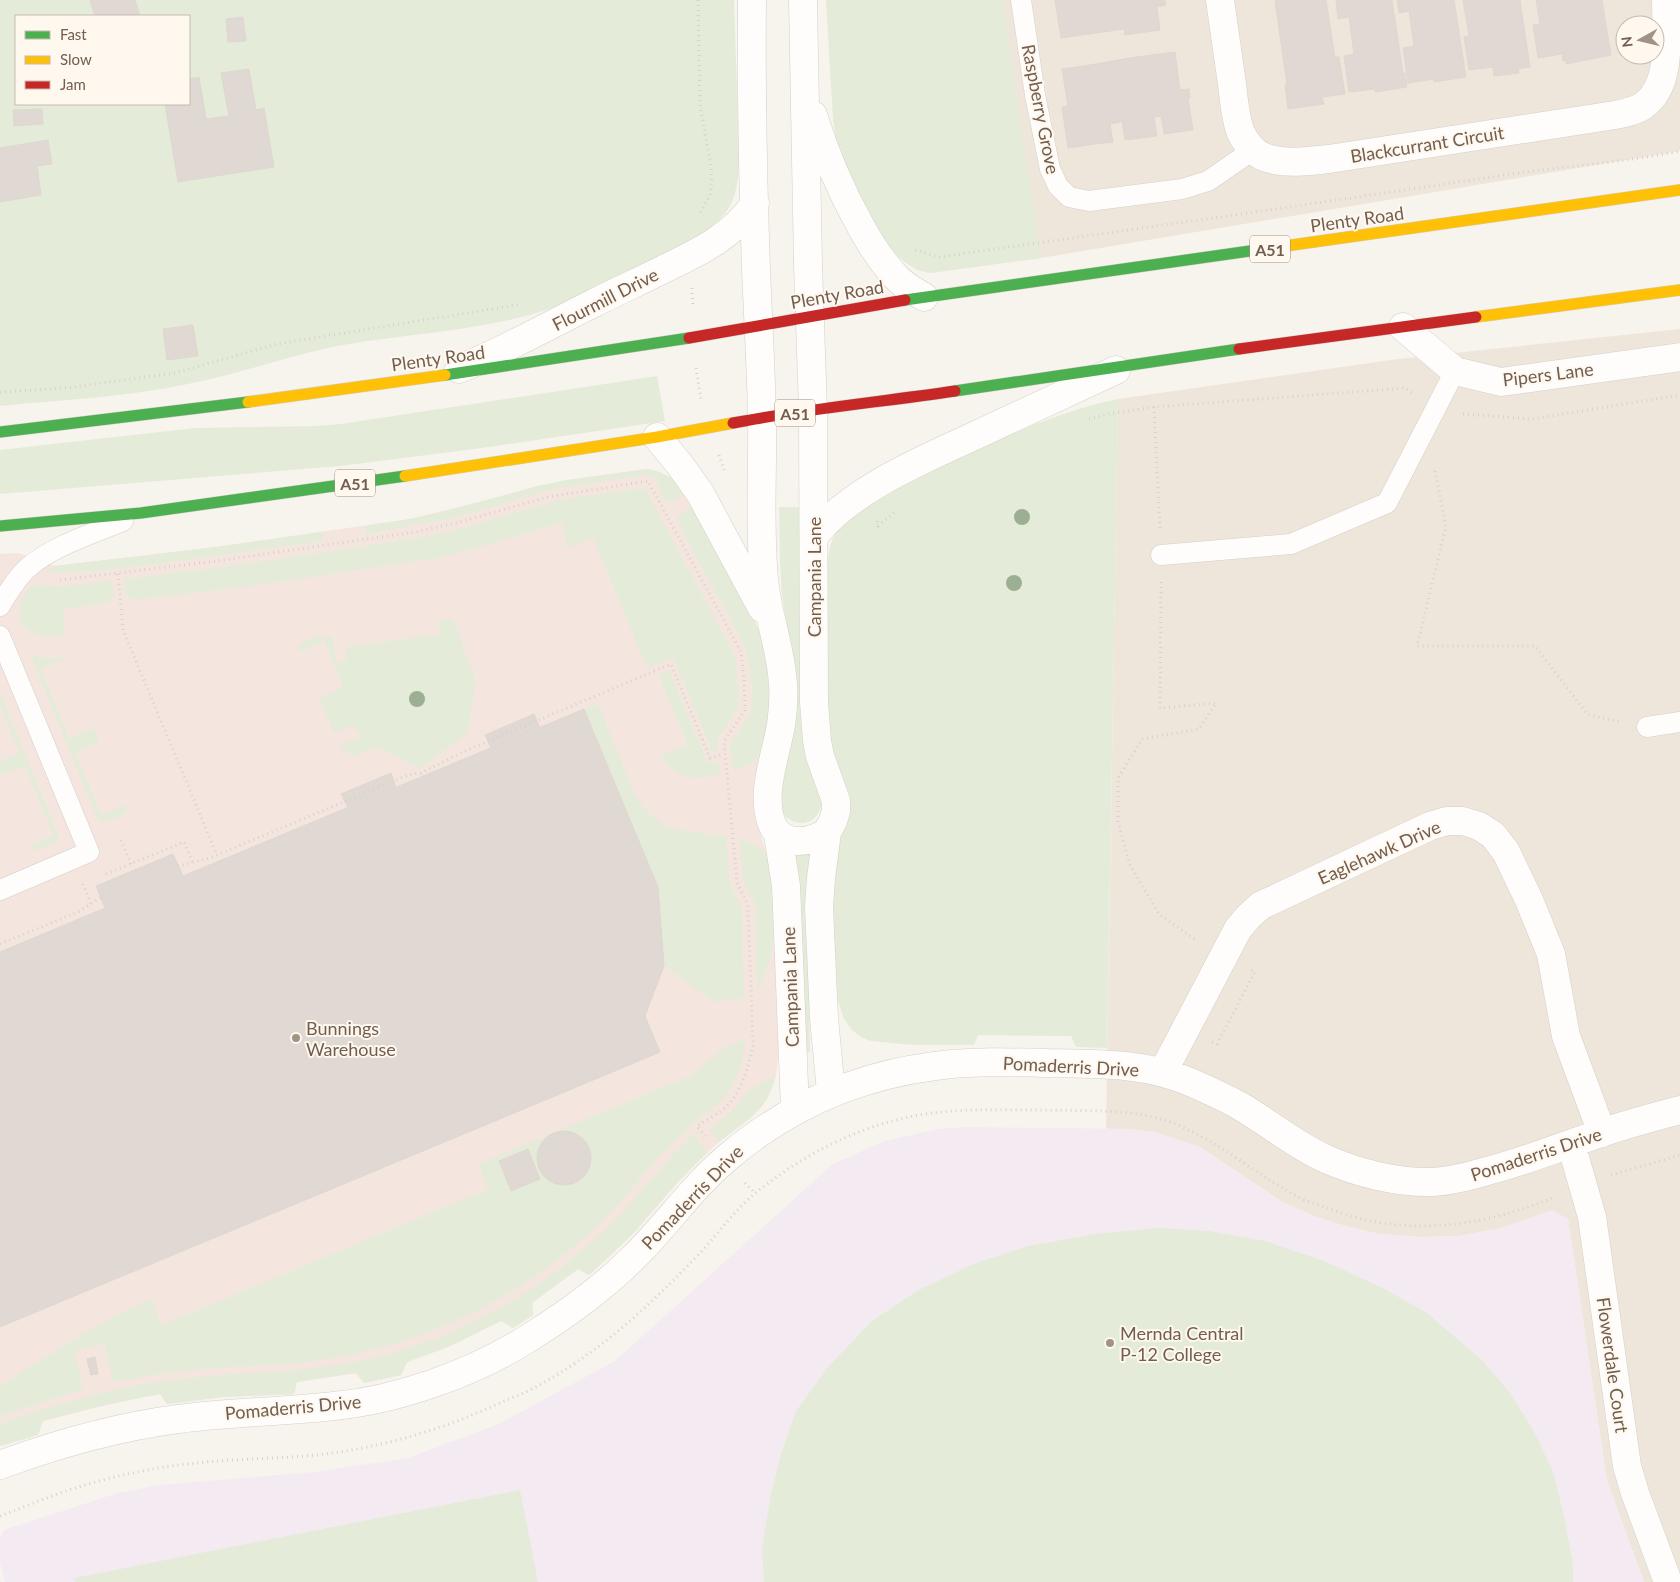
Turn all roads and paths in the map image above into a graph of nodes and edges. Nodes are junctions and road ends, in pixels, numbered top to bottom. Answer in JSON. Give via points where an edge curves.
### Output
{"nodes":[{"id":1,"x":698,"y":0,"type":"edge"},
{"id":2,"x":752,"y":0,"type":"edge"},
{"id":3,"x":803,"y":0,"type":"edge"},
{"id":4,"x":1021,"y":0,"type":"edge"},
{"id":5,"x":1220,"y":0,"type":"edge"},
{"id":6,"x":1666,"y":0,"type":"edge"},
{"id":7,"x":804,"y":85,"type":"junction"},
{"id":8,"x":1253,"y":150,"type":"junction"},
{"id":9,"x":1680,"y":151,"type":"edge"},
{"id":10,"x":1680,"y":190,"type":"edge"},
{"id":11,"x":755,"y":203,"type":"junction"},
{"id":12,"x":909,"y":245,"type":"dead end"},
{"id":13,"x":702,"y":250,"type":"junction"},
{"id":14,"x":1680,"y":290,"type":"edge"},
{"id":15,"x":924,"y":297,"type":"junction"},
{"id":16,"x":522,"y":304,"type":"dead end"},
{"id":17,"x":810,"y":316,"type":"junction"},
{"id":18,"x":758,"y":326,"type":"junction"},
{"id":19,"x":1403,"y":327,"type":"junction"},
{"id":20,"x":1680,"y":357,"type":"edge"},
{"id":21,"x":1129,"y":364,"type":"junction"},
{"id":22,"x":1455,"y":371,"type":"junction"},
{"id":23,"x":442,"y":376,"type":"junction"},
{"id":24,"x":0,"y":392,"type":"edge"},
{"id":25,"x":1680,"y":395,"type":"edge"},
{"id":26,"x":1154,"y":407,"type":"junction"},
{"id":27,"x":1436,"y":409,"type":"junction"},
{"id":28,"x":813,"y":410,"type":"junction"},
{"id":29,"x":762,"y":418,"type":"junction"},
{"id":30,"x":1084,"y":420,"type":"dead end"},
{"id":31,"x":0,"y":432,"type":"edge"},
{"id":32,"x":657,"y":436,"type":"junction"},
{"id":33,"x":1435,"y":469,"type":"dead end"},
{"id":34,"x":865,"y":492,"type":"junction"},
{"id":35,"x":899,"y":508,"type":"dead end"},
{"id":36,"x":141,"y":513,"type":"junction"},
{"id":37,"x":0,"y":526,"type":"edge"},
{"id":38,"x":814,"y":536,"type":"junction"},
{"id":39,"x":1161,"y":555,"type":"junction"},
{"id":40,"x":118,"y":574,"type":"junction"},
{"id":41,"x":17,"y":580,"type":"junction"},
{"id":42,"x":0,"y":606,"type":"edge"},
{"id":43,"x":0,"y":636,"type":"edge"},
{"id":44,"x":776,"y":636,"type":"junction"},
{"id":45,"x":1680,"y":722,"type":"edge"},
{"id":46,"x":1647,"y":727,"type":"joint"},
{"id":47,"x":724,"y":754,"type":"junction"},
{"id":48,"x":827,"y":832,"type":"junction"},
{"id":49,"x":778,"y":834,"type":"junction"},
{"id":50,"x":120,"y":840,"type":"dead end"},
{"id":51,"x":217,"y":855,"type":"junction"},
{"id":52,"x":193,"y":862,"type":"junction"},
{"id":53,"x":130,"y":864,"type":"junction"},
{"id":54,"x":178,"y":866,"type":"dead end"},
{"id":55,"x":98,"y":877,"type":"dead end"},
{"id":56,"x":90,"y":880,"type":"dead end"},
{"id":57,"x":0,"y":890,"type":"edge"},
{"id":58,"x":101,"y":897,"type":"dead end"},
{"id":59,"x":91,"y":904,"type":"junction"},
{"id":60,"x":0,"y":944,"type":"edge"},
{"id":61,"x":1224,"y":956,"type":"junction"},
{"id":62,"x":1183,"y":1032,"type":"junction"},
{"id":63,"x":1163,"y":1072,"type":"junction"},
{"id":64,"x":831,"y":1092,"type":"junction"},
{"id":65,"x":795,"y":1110,"type":"junction"},
{"id":66,"x":1680,"y":1110,"type":"edge"},
{"id":67,"x":1602,"y":1133,"type":"junction"},
{"id":68,"x":1571,"y":1144,"type":"junction"},
{"id":69,"x":1680,"y":1155,"type":"edge"},
{"id":70,"x":725,"y":1159,"type":"junction"},
{"id":71,"x":1625,"y":1171,"type":"dead end"},
{"id":72,"x":1583,"y":1184,"type":"junction"},
{"id":73,"x":755,"y":1193,"type":"junction"},
{"id":74,"x":0,"y":1465,"type":"edge"},
{"id":75,"x":0,"y":1516,"type":"edge"},
{"id":76,"x":1668,"y":1582,"type":"edge"}],
"edges":[{"from":1,"to":13,"type":"path","via":[[700,105],[712,178],[710,195],[701,212],[688,223]]},
{"from":2,"to":11,"type":"street"},
{"from":3,"to":7,"type":"street"},
{"from":4,"to":8,"type":"lane","name":"Raspberry Grove","via":[[1050,169],[1058,186],[1069,197],[1089,201],[1182,189],[1208,181]]},
{"from":5,"to":8,"type":"street","via":[[1236,112],[1241,132]]},
{"from":6,"to":8,"type":"street","name":"Blackcurrant Circuit","via":[[1666,55],[1662,81],[1655,95],[1636,110],[1329,159],[1274,161]]},
{"from":7,"to":15,"type":"street","via":[[832,169],[869,240],[897,279]]},
{"from":7,"to":17,"type":"street"},
{"from":9,"to":12,"type":"path","via":[[939,257],[913,250]]},
{"from":10,"to":15,"type":"highway","name":"Plenty Road","number":"A51"},
{"from":11,"to":13,"type":"street","name":"Flourmill Drive","via":[[738,225]]},
{"from":11,"to":18,"type":"street"},
{"from":13,"to":23,"type":"street","name":"Flourmill Drive","via":[[525,339]]},
{"from":14,"to":19,"type":"highway","number":"A51"},
{"from":15,"to":17,"type":"highway","name":"Plenty Road","number":"A51"},
{"from":16,"to":24,"type":"path","via":[[277,344],[175,373],[66,388]]},
{"from":17,"to":18,"type":"highway","name":"Plenty Road","number":"A51"},
{"from":17,"to":28,"type":"street","name":"Campania Lane"},
{"from":18,"to":23,"type":"highway","name":"Plenty Road","number":"A51"},
{"from":18,"to":29,"type":"street","name":"Campania Lane"},
{"from":19,"to":21,"type":"highway","number":"A51"},
{"from":19,"to":22,"type":"street","name":"Pipers Lane"},
{"from":20,"to":22,"type":"street","name":"Pipers Lane","via":[[1501,382]]},
{"from":21,"to":28,"type":"highway","number":"A51"},
{"from":21,"to":34,"type":"street","via":[[929,457]]},
{"from":22,"to":27,"type":"lane"},
{"from":23,"to":31,"type":"highway","name":"Plenty Road","number":"A51"},
{"from":25,"to":27,"type":"path","via":[[1532,419]]},
{"from":26,"to":27,"type":"path","via":[[1405,388]]},
{"from":26,"to":30,"type":"path"},
{"from":26,"to":39,"type":"path"},
{"from":27,"to":39,"type":"lane","via":[[1387,504],[1291,544]]},
{"from":28,"to":29,"type":"highway","number":"A51"},
{"from":28,"to":38,"type":"street","name":"Campania Lane"},
{"from":29,"to":32,"type":"highway","number":"A51"},
{"from":29,"to":44,"type":"street","name":"Campania Lane","via":[[764,579]]},
{"from":32,"to":36,"type":"highway","number":"A51"},
{"from":32,"to":44,"type":"street","via":[[700,493]]},
{"from":33,"to":46,"type":"path","via":[[1446,526],[1417,646],[1535,646],[1588,715]]},
{"from":34,"to":35,"type":"path","via":[[878,526]]},
{"from":34,"to":38,"type":"street","via":[[837,510]]},
{"from":36,"to":37,"type":"highway","number":"A51"},
{"from":36,"to":41,"type":"lane","via":[[41,558]]},
{"from":38,"to":48,"type":"street","name":"Campania Lane","via":[[815,723],[820,756],[836,801]]},
{"from":39,"to":61,"type":"path","via":[[1160,708],[1216,703],[1199,730],[1142,739],[1118,778],[1118,822],[1130,865],[1159,914]]},
{"from":40,"to":41,"type":"path","via":[[61,580]]},
{"from":40,"to":47,"type":"path","via":[[416,532],[547,497],[648,481],[741,652],[745,710],[724,741]]},
{"from":40,"to":51,"type":"path","via":[[123,630]]},
{"from":41,"to":42,"type":"lane"},
{"from":43,"to":57,"type":"lane","via":[[89,852]]},
{"from":44,"to":49,"type":"street","name":"Campania Lane","via":[[782,667],[783,702],[768,786],[768,808]]},
{"from":45,"to":46,"type":"lane"},
{"from":47,"to":51,"type":"path","via":[[710,758],[671,664],[421,773],[408,775]]},
{"from":47,"to":70,"type":"path","via":[[737,882],[748,906],[753,1046],[748,1067],[733,1099],[697,1126]]},
{"from":48,"to":49,"type":"street","via":[[810,840],[798,841]]},
{"from":48,"to":64,"type":"street","name":"Campania Lane","via":[[820,878],[819,916]]},
{"from":49,"to":65,"type":"street","name":"Campania Lane","via":[[787,900]]},
{"from":50,"to":53,"type":"path"},
{"from":51,"to":52,"type":"path"},
{"from":52,"to":53,"type":"path","via":[[184,842]]},
{"from":52,"to":54,"type":"path"},
{"from":53,"to":55,"type":"path"},
{"from":56,"to":59,"type":"path","via":[[82,884]]},
{"from":58,"to":59,"type":"path"},
{"from":59,"to":60,"type":"path"},
{"from":61,"to":62,"type":"street","name":"Eaglehawk Drive"},
{"from":61,"to":62,"type":"path","via":[[1256,972],[1217,1044]]},
{"from":61,"to":67,"type":"street","name":"Eaglehawk Drive","via":[[1238,929],[1260,906],[1430,826],[1447,821],[1479,826],[1493,835],[1506,852],[1551,954],[1566,1036]]},
{"from":62,"to":63,"type":"street","name":"Eaglehawk Drive"},
{"from":63,"to":64,"type":"street","name":"Pomaderris Drive","via":[[1106,1065],[984,1062],[901,1071]]},
{"from":63,"to":68,"type":"street","name":"Pomaderris Drive","via":[[1237,1104],[1324,1158],[1362,1172],[1433,1182],[1512,1165]]},
{"from":64,"to":65,"type":"street","name":"Pomaderris Drive"},
{"from":65,"to":70,"type":"street","name":"Pomaderris Drive"},
{"from":66,"to":67,"type":"street","name":"Pomaderris Drive"},
{"from":67,"to":68,"type":"street","name":"Pomaderris Drive"},
{"from":68,"to":72,"type":"street","name":"Flowerdale Court"},
{"from":69,"to":71,"type":"path"},
{"from":70,"to":73,"type":"path"},
{"from":70,"to":74,"type":"street","name":"Pomaderris Drive","via":[[634,1257],[590,1295],[527,1339],[485,1362],[376,1399],[340,1406],[174,1419],[78,1440]]},
{"from":72,"to":73,"type":"path","via":[[1517,1210],[1466,1223],[1435,1227],[1395,1225],[1348,1216],[1301,1198],[1203,1137],[1171,1122],[1135,1114],[1095,1111],[969,1110],[921,1115],[834,1141]]},
{"from":72,"to":76,"type":"street","name":"Flowerdale Court","via":[[1592,1217],[1627,1466]]},
{"from":73,"to":75,"type":"path","via":[[645,1309],[601,1346],[541,1385],[487,1410],[427,1433],[374,1446],[322,1454],[194,1463],[134,1474],[73,1489]]}]}
